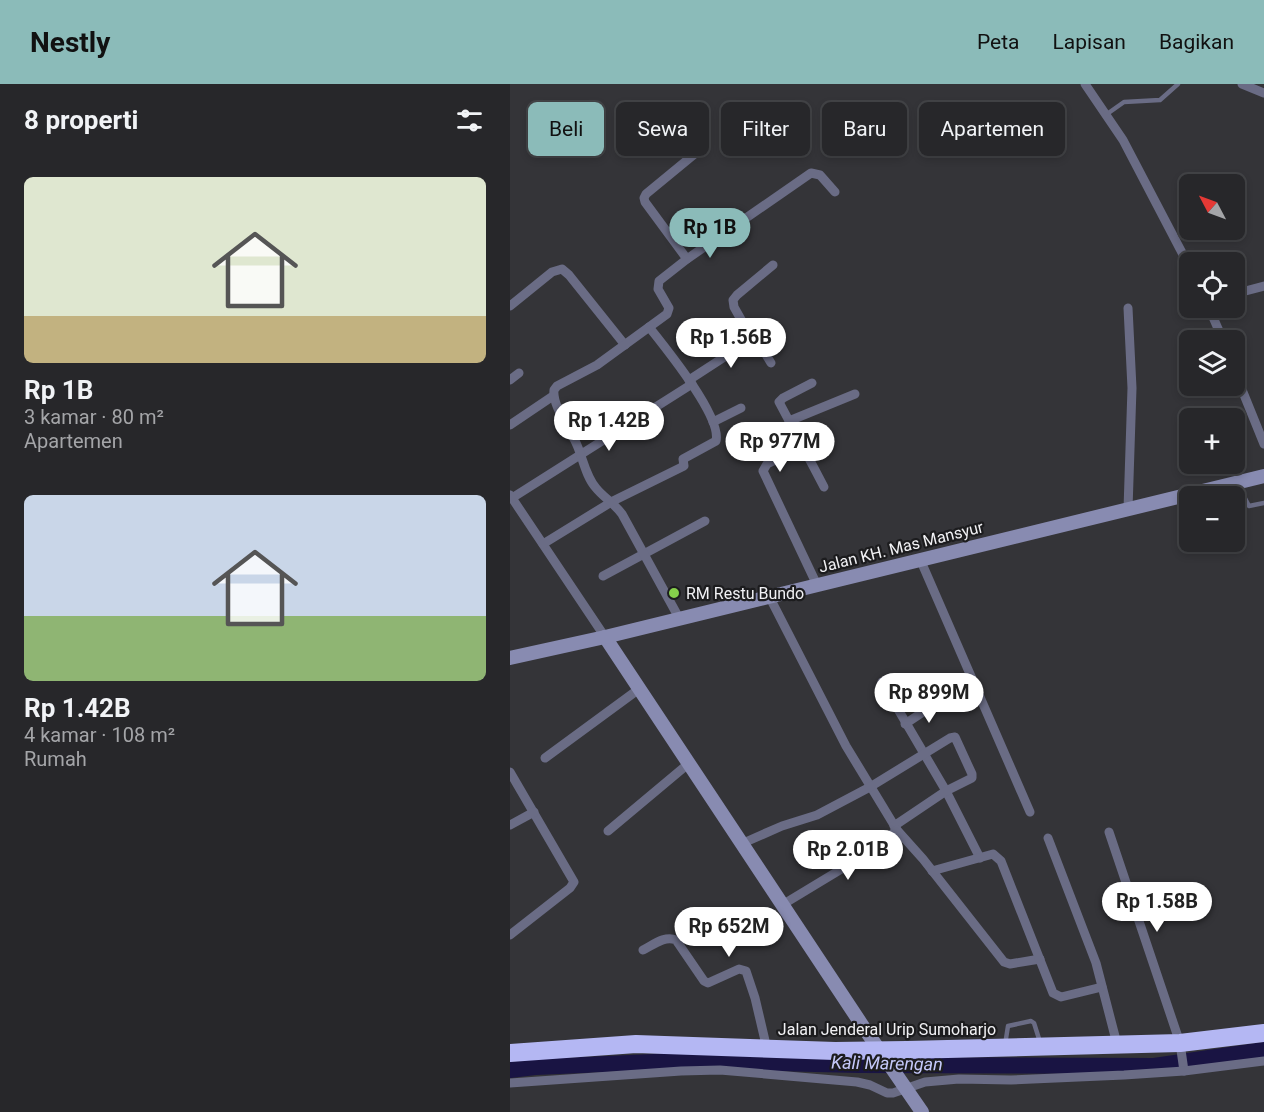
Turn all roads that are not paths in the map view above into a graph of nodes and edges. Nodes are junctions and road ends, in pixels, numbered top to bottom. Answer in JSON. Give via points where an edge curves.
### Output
{"nodes":[{"id":1,"x":1085,"y":84,"type":"edge"},
{"id":2,"x":1178,"y":84,"type":"edge"},
{"id":3,"x":1242,"y":84,"type":"edge"},
{"id":4,"x":1264,"y":93,"type":"edge"},
{"id":5,"x":1107,"y":114,"type":"junction"},
{"id":6,"x":692,"y":156,"type":"edge"},
{"id":7,"x":835,"y":192,"type":"dead end"},
{"id":8,"x":1182,"y":252,"type":"edge"},
{"id":9,"x":687,"y":259,"type":"junction"},
{"id":10,"x":773,"y":266,"type":"dead end"},
{"id":11,"x":1264,"y":286,"type":"edge"},
{"id":12,"x":1245,"y":291,"type":"edge"},
{"id":13,"x":510,"y":306,"type":"edge"},
{"id":14,"x":1128,"y":308,"type":"dead end"},
{"id":15,"x":649,"y":327,"type":"junction"},
{"id":16,"x":752,"y":339,"type":"junction"},
{"id":17,"x":625,"y":345,"type":"junction"},
{"id":18,"x":771,"y":363,"type":"dead end"},
{"id":19,"x":519,"y":373,"type":"dead end"},
{"id":20,"x":510,"y":380,"type":"edge"},
{"id":21,"x":691,"y":382,"type":"junction"},
{"id":22,"x":812,"y":383,"type":"dead end"},
{"id":23,"x":855,"y":394,"type":"dead end"},
{"id":24,"x":553,"y":396,"type":"junction"},
{"id":25,"x":1245,"y":396,"type":"edge"},
{"id":26,"x":741,"y":408,"type":"dead end"},
{"id":27,"x":789,"y":421,"type":"junction"},
{"id":28,"x":713,"y":422,"type":"junction"},
{"id":29,"x":510,"y":425,"type":"edge"},
{"id":30,"x":1264,"y":444,"type":"edge"},
{"id":31,"x":803,"y":447,"type":"junction"},
{"id":32,"x":581,"y":454,"type":"junction"},
{"id":33,"x":1264,"y":476,"type":"edge"},
{"id":34,"x":1237,"y":482,"type":"junction"},
{"id":35,"x":824,"y":487,"type":"dead end"},
{"id":36,"x":511,"y":496,"type":"edge"},
{"id":37,"x":613,"y":501,"type":"junction"},
{"id":38,"x":1264,"y":503,"type":"edge"},
{"id":39,"x":1128,"y":509,"type":"junction"},
{"id":40,"x":705,"y":521,"type":"dead end"},
{"id":41,"x":543,"y":544,"type":"junction"},
{"id":42,"x":645,"y":554,"type":"junction"},
{"id":43,"x":920,"y":559,"type":"junction"},
{"id":44,"x":603,"y":576,"type":"dead end"},
{"id":45,"x":817,"y":585,"type":"junction"},
{"id":46,"x":769,"y":596,"type":"junction"},
{"id":47,"x":679,"y":618,"type":"junction"},
{"id":48,"x":605,"y":637,"type":"junction"},
{"id":49,"x":510,"y":658,"type":"edge"},
{"id":50,"x":882,"y":682,"type":"dead end"},
{"id":51,"x":639,"y":689,"type":"junction"},
{"id":52,"x":938,"y":702,"type":"dead end"},
{"id":53,"x":905,"y":724,"type":"junction"},
{"id":54,"x":925,"y":753,"type":"junction"},
{"id":55,"x":545,"y":758,"type":"dead end"},
{"id":56,"x":688,"y":764,"type":"junction"},
{"id":57,"x":510,"y":772,"type":"edge"},
{"id":58,"x":870,"y":787,"type":"junction"},
{"id":59,"x":946,"y":790,"type":"junction"},
{"id":60,"x":534,"y":812,"type":"junction"},
{"id":61,"x":1030,"y":812,"type":"dead end"},
{"id":62,"x":510,"y":825,"type":"edge"},
{"id":63,"x":896,"y":828,"type":"junction"},
{"id":64,"x":608,"y":831,"type":"dead end"},
{"id":65,"x":1109,"y":832,"type":"dead end"},
{"id":66,"x":1048,"y":838,"type":"dead end"},
{"id":67,"x":741,"y":844,"type":"junction"},
{"id":68,"x":980,"y":858,"type":"junction"},
{"id":69,"x":932,"y":871,"type":"junction"},
{"id":70,"x":783,"y":905,"type":"junction"},
{"id":71,"x":510,"y":935,"type":"edge"},
{"id":72,"x":642,"y":950,"type":"dead end"},
{"id":73,"x":1040,"y":960,"type":"junction"},
{"id":74,"x":1102,"y":987,"type":"junction"},
{"id":75,"x":1264,"y":1033,"type":"edge"},
{"id":76,"x":1117,"y":1044,"type":"junction"},
{"id":77,"x":1042,"y":1046,"type":"junction"},
{"id":78,"x":1005,"y":1047,"type":"junction"},
{"id":79,"x":767,"y":1049,"type":"junction"},
{"id":80,"x":510,"y":1053,"type":"edge"},
{"id":81,"x":883,"y":1056,"type":"junction"},
{"id":82,"x":1182,"y":1058,"type":"junction"},
{"id":83,"x":1264,"y":1061,"type":"edge"},
{"id":84,"x":510,"y":1083,"type":"edge"},
{"id":85,"x":903,"y":1086,"type":"junction"},
{"id":86,"x":922,"y":1112,"type":"edge"}],
"edges":[{"from":1,"to":5,"type":"street"},
{"from":2,"to":5,"type":"lane","via":[[1160,100],[1124,102]]},
{"from":3,"to":4,"type":"street"},
{"from":5,"to":8,"type":"street"},
{"from":6,"to":9,"type":"street","via":[[644,199]]},
{"from":7,"to":9,"type":"street","via":[[820,175],[810,173]]},
{"from":9,"to":15,"type":"street","via":[[659,282],[658,289],[669,310]]},
{"from":10,"to":16,"type":"street","via":[[733,300]]},
{"from":11,"to":12,"type":"street"},
{"from":13,"to":17,"type":"street","via":[[552,272],[562,269]]},
{"from":14,"to":39,"type":"street","via":[[1132,388]]},
{"from":15,"to":17,"type":"street"},
{"from":15,"to":21,"type":"street"},
{"from":16,"to":18,"type":"street","via":[[758,341]]},
{"from":16,"to":21,"type":"street"},
{"from":17,"to":24,"type":"street","via":[[557,386]]},
{"from":19,"to":20,"type":"street"},
{"from":21,"to":28,"type":"street"},
{"from":21,"to":32,"type":"street"},
{"from":22,"to":27,"type":"street","via":[[780,400]]},
{"from":23,"to":27,"type":"street"},
{"from":24,"to":29,"type":"street"},
{"from":24,"to":32,"type":"street"},
{"from":25,"to":30,"type":"street"},
{"from":26,"to":28,"type":"street"},
{"from":27,"to":31,"type":"street"},
{"from":28,"to":37,"type":"street","via":[[715,442],[683,459],[684,466]]},
{"from":31,"to":35,"type":"street"},
{"from":31,"to":45,"type":"street","via":[[767,464],[763,471]]},
{"from":32,"to":36,"type":"street"},
{"from":32,"to":37,"type":"street","via":[[595,488]]},
{"from":33,"to":34,"type":"street","name":"Jalan KH. Mas Mansyur"},
{"from":34,"to":38,"type":"lane","via":[[1249,506]]},
{"from":34,"to":39,"type":"street","name":"Jalan KH. Mas Mansyur"},
{"from":36,"to":41,"type":"street"},
{"from":37,"to":41,"type":"street"},
{"from":37,"to":42,"type":"street"},
{"from":39,"to":43,"type":"street","name":"Jalan KH. Mas Mansyur"},
{"from":40,"to":42,"type":"street"},
{"from":41,"to":48,"type":"street"},
{"from":42,"to":44,"type":"street"},
{"from":42,"to":47,"type":"street"},
{"from":43,"to":45,"type":"street","name":"Jalan KH. Mas Mansyur"},
{"from":43,"to":61,"type":"street"},
{"from":45,"to":46,"type":"street","name":"Jalan KH. Mas Mansyur"},
{"from":46,"to":47,"type":"street","name":"Jalan KH. Mas Mansyur"},
{"from":46,"to":58,"type":"street"},
{"from":47,"to":48,"type":"street","name":"Jalan KH. Mas Mansyur"},
{"from":48,"to":49,"type":"street","name":"Jalan KH. Mas Mansyur"},
{"from":48,"to":51,"type":"street"},
{"from":50,"to":53,"type":"street"},
{"from":51,"to":55,"type":"street"},
{"from":51,"to":56,"type":"street"},
{"from":52,"to":53,"type":"street"},
{"from":53,"to":54,"type":"street"},
{"from":54,"to":58,"type":"street"},
{"from":54,"to":59,"type":"street"},
{"from":54,"to":59,"type":"street","via":[[953,737],[957,740],[973,776]]},
{"from":56,"to":64,"type":"street"},
{"from":56,"to":67,"type":"street"},
{"from":57,"to":60,"type":"street"},
{"from":58,"to":63,"type":"street"},
{"from":58,"to":67,"type":"street","via":[[817,815]]},
{"from":59,"to":63,"type":"street"},
{"from":59,"to":68,"type":"street"},
{"from":60,"to":62,"type":"street"},
{"from":60,"to":71,"type":"street","via":[[574,882]]},
{"from":63,"to":69,"type":"street"},
{"from":63,"to":70,"type":"street","via":[[862,856]]},
{"from":65,"to":82,"type":"street"},
{"from":66,"to":74,"type":"street"},
{"from":67,"to":70,"type":"street"},
{"from":68,"to":69,"type":"street"},
{"from":68,"to":73,"type":"street","via":[[993,854],[999,857]]},
{"from":69,"to":73,"type":"street","via":[[1004,962]]},
{"from":70,"to":81,"type":"street"},
{"from":72,"to":79,"type":"street","via":[[673,938],[708,983],[739,969],[746,971]]},
{"from":73,"to":74,"type":"street","via":[[1056,996]]},
{"from":74,"to":76,"type":"street"},
{"from":75,"to":82,"type":"highway","name":"Jalan Jenderal Urip Sumoharjo"},
{"from":76,"to":77,"type":"highway","name":"Jalan Jenderal Urip Sumoharjo"},
{"from":76,"to":82,"type":"highway","name":"Jalan Jenderal Urip Sumoharjo"},
{"from":77,"to":78,"type":"highway","name":"Jalan Jenderal Urip Sumoharjo"},
{"from":77,"to":78,"type":"lane","via":[[1031,1021],[1008,1026]]},
{"from":78,"to":81,"type":"highway","name":"Jalan Jenderal Urip Sumoharjo"},
{"from":79,"to":80,"type":"highway","name":"Jalan Jenderal Urip Sumoharjo","via":[[636,1044]]},
{"from":79,"to":81,"type":"highway","name":"Jalan Jenderal Urip Sumoharjo"},
{"from":81,"to":85,"type":"street"},
{"from":82,"to":83,"type":"street"},
{"from":82,"to":85,"type":"street","via":[[1011,1080],[959,1079]]},
{"from":84,"to":85,"type":"street","via":[[720,1070],[857,1082],[887,1093]]},
{"from":85,"to":86,"type":"street"}]}
